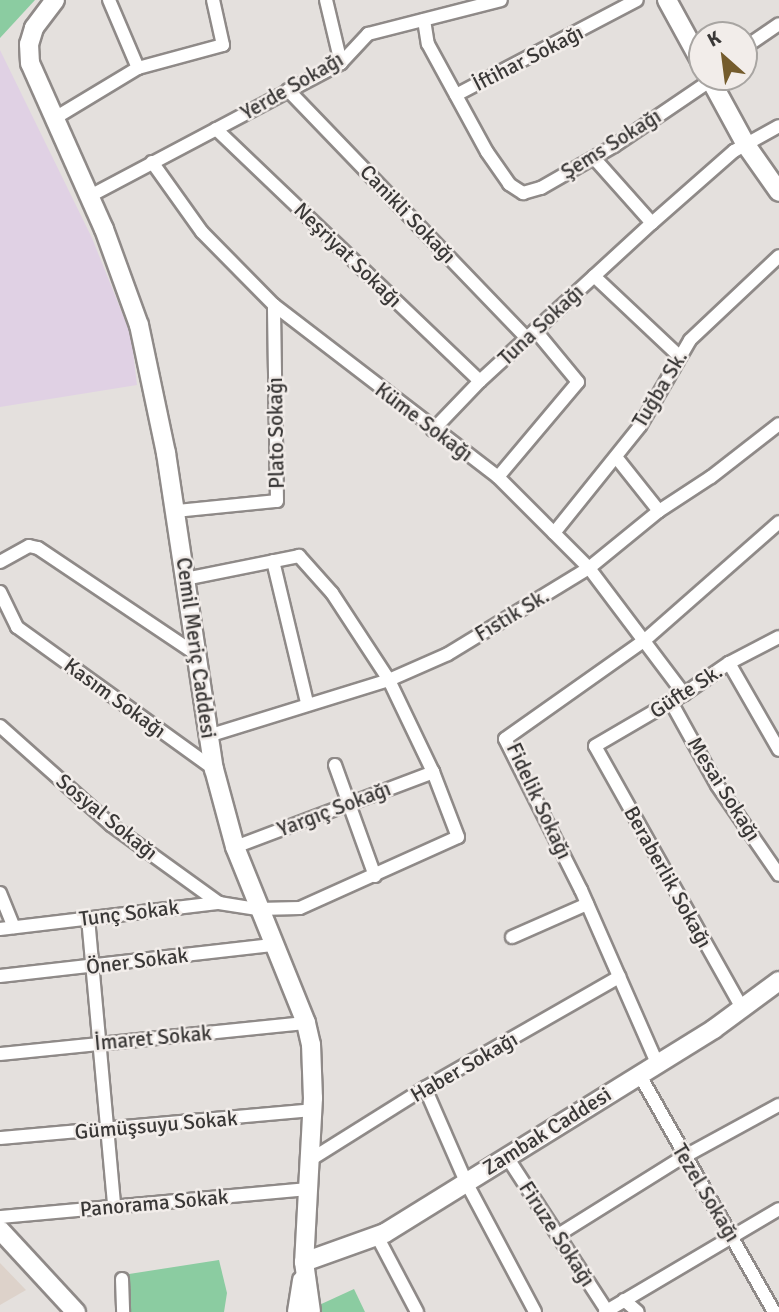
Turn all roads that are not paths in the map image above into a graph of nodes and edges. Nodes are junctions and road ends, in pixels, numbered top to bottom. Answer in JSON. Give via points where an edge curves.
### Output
{"nodes":[{"id":1,"x":55,"y":0,"type":"edge"},
{"id":2,"x":109,"y":0,"type":"edge"},
{"id":3,"x":213,"y":0,"type":"edge"},
{"id":4,"x":326,"y":0,"type":"edge"},
{"id":5,"x":500,"y":0,"type":"edge"},
{"id":6,"x":637,"y":0,"type":"edge"},
{"id":7,"x":667,"y":0,"type":"edge"},
{"id":8,"x":424,"y":20,"type":"junction"},
{"id":9,"x":779,"y":24,"type":"edge"},
{"id":10,"x":758,"y":38,"type":"edge"},
{"id":11,"x":688,"y":39,"type":"edge"},
{"id":12,"x":341,"y":63,"type":"junction"},
{"id":13,"x":138,"y":68,"type":"junction"},
{"id":14,"x":688,"y":88,"type":"edge"},
{"id":15,"x":288,"y":90,"type":"junction"},
{"id":16,"x":716,"y":91,"type":"edge"},
{"id":17,"x":456,"y":95,"type":"junction"},
{"id":18,"x":55,"y":118,"type":"junction"},
{"id":19,"x":779,"y":125,"type":"edge"},
{"id":20,"x":216,"y":129,"type":"junction"},
{"id":21,"x":746,"y":145,"type":"junction"},
{"id":22,"x":594,"y":158,"type":"junction"},
{"id":23,"x":152,"y":162,"type":"junction"},
{"id":24,"x":779,"y":192,"type":"edge"},
{"id":25,"x":90,"y":195,"type":"junction"},
{"id":26,"x":652,"y":223,"type":"junction"},
{"id":27,"x":779,"y":257,"type":"edge"},
{"id":28,"x":594,"y":276,"type":"junction"},
{"id":29,"x":274,"y":305,"type":"junction"},
{"id":30,"x":531,"y":334,"type":"junction"},
{"id":31,"x":679,"y":356,"type":"junction"},
{"id":32,"x":480,"y":381,"type":"junction"},
{"id":33,"x":779,"y":424,"type":"edge"},
{"id":34,"x":433,"y":430,"type":"junction"},
{"id":35,"x":616,"y":457,"type":"junction"},
{"id":36,"x":498,"y":477,"type":"junction"},
{"id":37,"x":659,"y":510,"type":"junction"},
{"id":38,"x":176,"y":511,"type":"junction"},
{"id":39,"x":779,"y":522,"type":"edge"},
{"id":40,"x":554,"y":533,"type":"junction"},
{"id":41,"x":273,"y":561,"type":"junction"},
{"id":42,"x":0,"y":562,"type":"edge"},
{"id":43,"x":589,"y":568,"type":"junction"},
{"id":44,"x":185,"y":579,"type":"junction"},
{"id":45,"x":0,"y":592,"type":"edge"},
{"id":46,"x":779,"y":637,"type":"edge"},
{"id":47,"x":646,"y":639,"type":"junction"},
{"id":48,"x":197,"y":655,"type":"junction"},
{"id":49,"x":729,"y":663,"type":"junction"},
{"id":50,"x":389,"y":680,"type":"junction"},
{"id":51,"x":684,"y":694,"type":"junction"},
{"id":52,"x":671,"y":702,"type":"junction"},
{"id":53,"x":307,"y":703,"type":"junction"},
{"id":54,"x":0,"y":726,"type":"edge"},
{"id":55,"x":208,"y":736,"type":"junction"},
{"id":56,"x":594,"y":746,"type":"joint"},
{"id":57,"x":779,"y":750,"type":"edge"},
{"id":58,"x":335,"y":765,"type":"dead end"},
{"id":59,"x":214,"y":769,"type":"junction"},
{"id":60,"x":433,"y":772,"type":"junction"},
{"id":61,"x":348,"y":803,"type":"junction"},
{"id":62,"x":235,"y":847,"type":"junction"},
{"id":63,"x":779,"y":875,"type":"edge"},
{"id":64,"x":375,"y":876,"type":"junction"},
{"id":65,"x":0,"y":893,"type":"edge"},
{"id":66,"x":219,"y":903,"type":"junction"},
{"id":67,"x":587,"y":904,"type":"junction"},
{"id":68,"x":258,"y":909,"type":"junction"},
{"id":69,"x":88,"y":918,"type":"junction"},
{"id":70,"x":14,"y":927,"type":"junction"},
{"id":71,"x":0,"y":929,"type":"edge"},
{"id":72,"x":512,"y":936,"type":"dead end"},
{"id":73,"x":274,"y":945,"type":"junction"},
{"id":74,"x":93,"y":967,"type":"junction"},
{"id":75,"x":0,"y":976,"type":"edge"},
{"id":76,"x":619,"y":977,"type":"junction"},
{"id":77,"x":779,"y":981,"type":"edge"},
{"id":78,"x":742,"y":1008,"type":"junction"},
{"id":79,"x":306,"y":1023,"type":"junction"},
{"id":80,"x":101,"y":1042,"type":"junction"},
{"id":81,"x":0,"y":1054,"type":"edge"},
{"id":82,"x":657,"y":1063,"type":"junction"},
{"id":83,"x":639,"y":1074,"type":"junction"},
{"id":84,"x":425,"y":1088,"type":"junction"},
{"id":85,"x":779,"y":1105,"type":"edge"},
{"id":86,"x":313,"y":1110,"type":"junction"},
{"id":87,"x":106,"y":1129,"type":"junction"},
{"id":88,"x":0,"y":1138,"type":"edge"},
{"id":89,"x":507,"y":1157,"type":"junction"},
{"id":90,"x":683,"y":1157,"type":"junction"},
{"id":91,"x":310,"y":1160,"type":"junction"},
{"id":92,"x":466,"y":1182,"type":"junction"},
{"id":93,"x":309,"y":1189,"type":"junction"},
{"id":94,"x":114,"y":1206,"type":"junction"},
{"id":95,"x":779,"y":1209,"type":"edge"},
{"id":96,"x":0,"y":1217,"type":"edge"},
{"id":97,"x":0,"y":1230,"type":"edge"},
{"id":98,"x":558,"y":1235,"type":"junction"},
{"id":99,"x":377,"y":1236,"type":"junction"},
{"id":100,"x":732,"y":1236,"type":"junction"},
{"id":101,"x":304,"y":1262,"type":"junction"},
{"id":102,"x":122,"y":1279,"type":"dead end"},
{"id":103,"x":624,"y":1300,"type":"junction"},
{"id":104,"x":300,"y":1311,"type":"edge"},
{"id":105,"x":606,"y":1311,"type":"edge"},
{"id":106,"x":76,"y":1312,"type":"edge"},
{"id":107,"x":123,"y":1312,"type":"edge"},
{"id":108,"x":417,"y":1312,"type":"edge"},
{"id":109,"x":535,"y":1312,"type":"edge"},
{"id":110,"x":638,"y":1312,"type":"edge"},
{"id":111,"x":774,"y":1312,"type":"edge"}],
"edges":[{"from":1,"to":18,"type":"street","name":"Cemil Meriç Caddesi","via":[[36,21],[28,53],[32,72]]},
{"from":2,"to":13,"type":"street"},
{"from":3,"to":13,"type":"street","via":[[223,44]]},
{"from":4,"to":12,"type":"street"},
{"from":5,"to":8,"type":"street","name":"Yerde Sokağı"},
{"from":6,"to":17,"type":"street","name":"İftihar Sokağı"},
{"from":7,"to":11,"type":"street"},
{"from":8,"to":12,"type":"street","name":"Yerde Sokağı","via":[[368,34]]},
{"from":8,"to":17,"type":"street","via":[[428,44]]},
{"from":9,"to":10,"type":"street"},
{"from":12,"to":15,"type":"street","name":"Yerde Sokağı"},
{"from":13,"to":18,"type":"street"},
{"from":14,"to":22,"type":"street","name":"Şems Sokağı"},
{"from":15,"to":20,"type":"street","name":"Yerde Sokağı"},
{"from":15,"to":30,"type":"street","name":"Canikli Sokağı"},
{"from":16,"to":21,"type":"street"},
{"from":17,"to":22,"type":"street","name":"Şems Sokağı","via":[[487,152],[509,184],[523,193]]},
{"from":18,"to":25,"type":"street","name":"Cemil Meriç Caddesi"},
{"from":19,"to":21,"type":"street","name":"Tuna Sokağı"},
{"from":20,"to":23,"type":"street","name":"Yerde Sokağı"},
{"from":20,"to":32,"type":"street","name":"Neşriyat Sokağı"},
{"from":21,"to":24,"type":"street"},
{"from":21,"to":26,"type":"street","name":"Tuna Sokağı"},
{"from":22,"to":26,"type":"street"},
{"from":23,"to":25,"type":"street","name":"Yerde Sokağı"},
{"from":23,"to":29,"type":"street","name":"Küme Sokağı","via":[[202,232]]},
{"from":25,"to":38,"type":"street","name":"Cemil Meriç Caddesi","via":[[145,343]]},
{"from":26,"to":28,"type":"street","name":"Tuna Sokağı"},
{"from":27,"to":31,"type":"street","name":"Tuğba Sk.","via":[[690,340]]},
{"from":28,"to":30,"type":"street","name":"Tuna Sokağı"},
{"from":28,"to":31,"type":"street"},
{"from":29,"to":34,"type":"street","name":"Küme Sokağı"},
{"from":29,"to":38,"type":"street","name":"Plato Sokağı","via":[[277,501]]},
{"from":30,"to":32,"type":"street","name":"Tuna Sokağı"},
{"from":30,"to":36,"type":"street","name":"Canikli Sokağı","via":[[578,382]]},
{"from":31,"to":35,"type":"street","name":"Tuğba Sk.","via":[[640,426]]},
{"from":32,"to":34,"type":"street","name":"Tuna Sokağı"},
{"from":33,"to":37,"type":"street","name":"Fıstık Sk."},
{"from":34,"to":36,"type":"street","name":"Küme Sokağı"},
{"from":35,"to":37,"type":"street"},
{"from":35,"to":40,"type":"street","name":"Tuğba Sk."},
{"from":36,"to":40,"type":"street","name":"Küme Sokağı"},
{"from":37,"to":43,"type":"street","name":"Fıstık Sk."},
{"from":38,"to":44,"type":"street","name":"Cemil Meriç Caddesi"},
{"from":39,"to":47,"type":"street"},
{"from":40,"to":43,"type":"street","name":"Küme Sokağı"},
{"from":41,"to":44,"type":"street"},
{"from":41,"to":50,"type":"street","via":[[299,556],[332,593]]},
{"from":41,"to":53,"type":"street"},
{"from":42,"to":48,"type":"street","via":[[29,546],[38,548]]},
{"from":43,"to":47,"type":"street","name":"Küme Sokağı"},
{"from":43,"to":50,"type":"street","name":"Fıstık Sk.","via":[[449,654]]},
{"from":44,"to":48,"type":"street","name":"Cemil Meriç Caddesi"},
{"from":45,"to":59,"type":"street","name":"Kasım Sokağı","via":[[17,627]]},
{"from":46,"to":49,"type":"street","name":"Güfte Sk."},
{"from":47,"to":51,"type":"street","name":"Küme Sokağı"},
{"from":47,"to":67,"type":"street","name":"Fidelik Sokağı","via":[[505,739]]},
{"from":48,"to":55,"type":"street","name":"Cemil Meriç Caddesi"},
{"from":49,"to":51,"type":"street","name":"Güfte Sk."},
{"from":49,"to":57,"type":"street"},
{"from":50,"to":53,"type":"street","name":"Fıstık Sk."},
{"from":50,"to":60,"type":"street"},
{"from":51,"to":52,"type":"street","name":"Güfte Sk."},
{"from":52,"to":56,"type":"street","name":"Güfte Sk."},
{"from":52,"to":63,"type":"street","name":"Mesai Sokağı","via":[[717,785]]},
{"from":53,"to":55,"type":"street","name":"Fıstık Sk."},
{"from":54,"to":66,"type":"street","name":"Sosyal Sokağı","via":[[111,825]]},
{"from":55,"to":59,"type":"street","name":"Cemil Meriç Caddesi"},
{"from":56,"to":78,"type":"street","name":"Beraberlik Sokağı"},
{"from":58,"to":61,"type":"street"},
{"from":59,"to":62,"type":"street","name":"Cemil Meriç Caddesi"},
{"from":60,"to":61,"type":"street","name":"Yargıç Sokağı"},
{"from":60,"to":64,"type":"street","name":"Tunç Sokak","via":[[457,837]]},
{"from":61,"to":62,"type":"street","name":"Yargıç Sokağı"},
{"from":61,"to":64,"type":"street"},
{"from":62,"to":68,"type":"street","name":"Cemil Meriç Caddesi"},
{"from":64,"to":68,"type":"street","name":"Tunç Sokak","via":[[300,908]]},
{"from":65,"to":70,"type":"street"},
{"from":66,"to":68,"type":"street","name":"Tunç Sokak"},
{"from":66,"to":69,"type":"street","name":"Tunç Sokak"},
{"from":67,"to":72,"type":"street"},
{"from":67,"to":76,"type":"street","name":"Fidelik Sokağı"},
{"from":68,"to":73,"type":"street","name":"Cemil Meriç Caddesi"},
{"from":69,"to":70,"type":"street","name":"Tunç Sokak"},
{"from":69,"to":74,"type":"street"},
{"from":70,"to":71,"type":"street","name":"Tunç Sokak"},
{"from":73,"to":74,"type":"street","name":"Öner Sokak"},
{"from":73,"to":79,"type":"street","name":"Cemil Meriç Caddesi"},
{"from":74,"to":75,"type":"street","name":"Öner Sokak"},
{"from":74,"to":80,"type":"street"},
{"from":76,"to":82,"type":"street","name":"Fidelik Sokağı"},
{"from":76,"to":84,"type":"street","name":"Haber Sokağı"},
{"from":77,"to":78,"type":"street","name":"Zambak Caddesi"},
{"from":78,"to":82,"type":"street","name":"Zambak Caddesi"},
{"from":79,"to":80,"type":"street","name":"İmaret Sokak"},
{"from":79,"to":86,"type":"street","name":"Cemil Meriç Caddesi","via":[[313,1055]]},
{"from":80,"to":81,"type":"street","name":"İmaret Sokak"},
{"from":80,"to":87,"type":"street"},
{"from":82,"to":83,"type":"street","name":"Zambak Caddesi"},
{"from":83,"to":89,"type":"street","name":"Zambak Caddesi"},
{"from":83,"to":90,"type":"street","name":"Tezel Sokağı"},
{"from":84,"to":91,"type":"street","name":"Haber Sokağı"},
{"from":84,"to":92,"type":"street"},
{"from":85,"to":90,"type":"street"},
{"from":86,"to":87,"type":"street","name":"Gümüşsuyu Sokak"},
{"from":86,"to":91,"type":"street","name":"Cemil Meriç Caddesi"},
{"from":87,"to":88,"type":"street","name":"Gümüşsuyu Sokak"},
{"from":87,"to":94,"type":"street"},
{"from":89,"to":92,"type":"street","name":"Zambak Caddesi"},
{"from":89,"to":98,"type":"street","name":"Firuze Sokağı"},
{"from":90,"to":98,"type":"street"},
{"from":90,"to":100,"type":"street","name":"Tezel Sokağı"},
{"from":91,"to":93,"type":"street","name":"Cemil Meriç Caddesi"},
{"from":92,"to":99,"type":"street","name":"Zambak Caddesi"},
{"from":92,"to":109,"type":"street"},
{"from":93,"to":94,"type":"street","name":"Panorama Sokak"},
{"from":93,"to":101,"type":"street","name":"Cemil Meriç Caddesi"},
{"from":94,"to":96,"type":"street","name":"Panorama Sokak"},
{"from":95,"to":100,"type":"street"},
{"from":97,"to":106,"type":"street"},
{"from":98,"to":105,"type":"street","name":"Firuze Sokağı"},
{"from":99,"to":101,"type":"street","name":"Zambak Caddesi"},
{"from":99,"to":108,"type":"street"},
{"from":100,"to":103,"type":"street"},
{"from":100,"to":111,"type":"street","name":"Tezel Sokağı"},
{"from":101,"to":104,"type":"street","name":"Cemil Meriç Caddesi"},
{"from":102,"to":107,"type":"street"},
{"from":103,"to":105,"type":"street"},
{"from":103,"to":110,"type":"street"}]}
